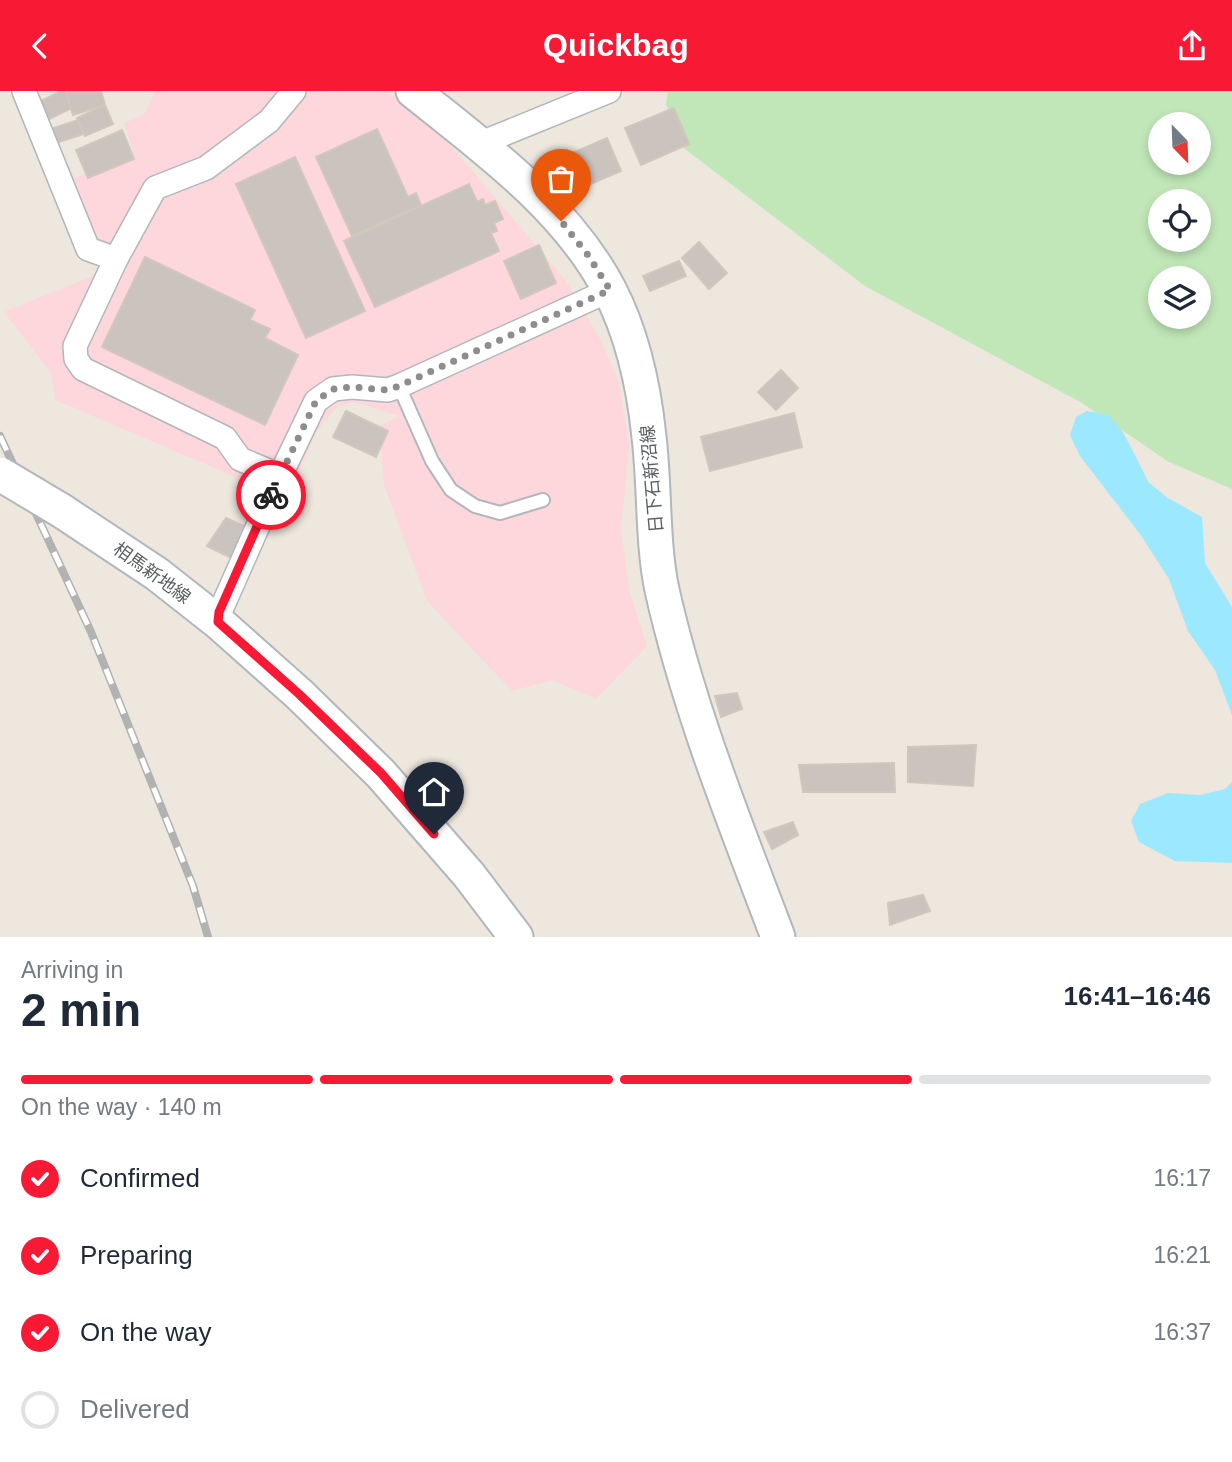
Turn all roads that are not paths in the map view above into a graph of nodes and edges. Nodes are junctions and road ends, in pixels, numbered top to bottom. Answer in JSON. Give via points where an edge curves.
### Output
{"nodes":[{"id":1,"x":24,"y":91,"type":"edge"},
{"id":2,"x":294,"y":91,"type":"edge"},
{"id":3,"x":413,"y":91,"type":"edge"},
{"id":4,"x":608,"y":91,"type":"edge"},
{"id":5,"x":479,"y":145,"type":"junction"},
{"id":6,"x":116,"y":258,"type":"junction"},
{"id":7,"x":610,"y":290,"type":"junction"},
{"id":8,"x":399,"y":386,"type":"junction"},
{"id":9,"x":0,"y":474,"type":"edge"},
{"id":10,"x":280,"y":476,"type":"junction"},
{"id":11,"x":543,"y":500,"type":"dead end"},
{"id":12,"x":218,"y":622,"type":"junction"},
{"id":13,"x":516,"y":937,"type":"edge"},
{"id":14,"x":778,"y":937,"type":"edge"}],
"edges":[{"from":1,"to":6,"type":"street","via":[[88,249]]},
{"from":2,"to":6,"type":"street","via":[[269,121],[206,167],[155,188]]},
{"from":3,"to":5,"type":"main road","name":"日下石新沼線"},
{"from":4,"to":5,"type":"street"},
{"from":5,"to":7,"type":"main road","name":"日下石新沼線","via":[[547,204]]},
{"from":6,"to":10,"type":"street","via":[[75,346],[83,369],[225,439],[240,459]]},
{"from":7,"to":8,"type":"street"},
{"from":7,"to":14,"type":"main road","name":"日下石新沼線","via":[[627,331],[640,383],[661,587],[677,649],[704,739]]},
{"from":8,"to":10,"type":"street","via":[[333,389],[316,401]]},
{"from":8,"to":11,"type":"lane","via":[[432,461],[451,490],[475,506],[500,513]]},
{"from":9,"to":12,"type":"main road","name":"相馬新地線","bridge":true,"via":[[157,574]]},
{"from":10,"to":12,"type":"street"},
{"from":12,"to":13,"type":"main road","name":"相馬新地線","via":[[381,773]]}]}
